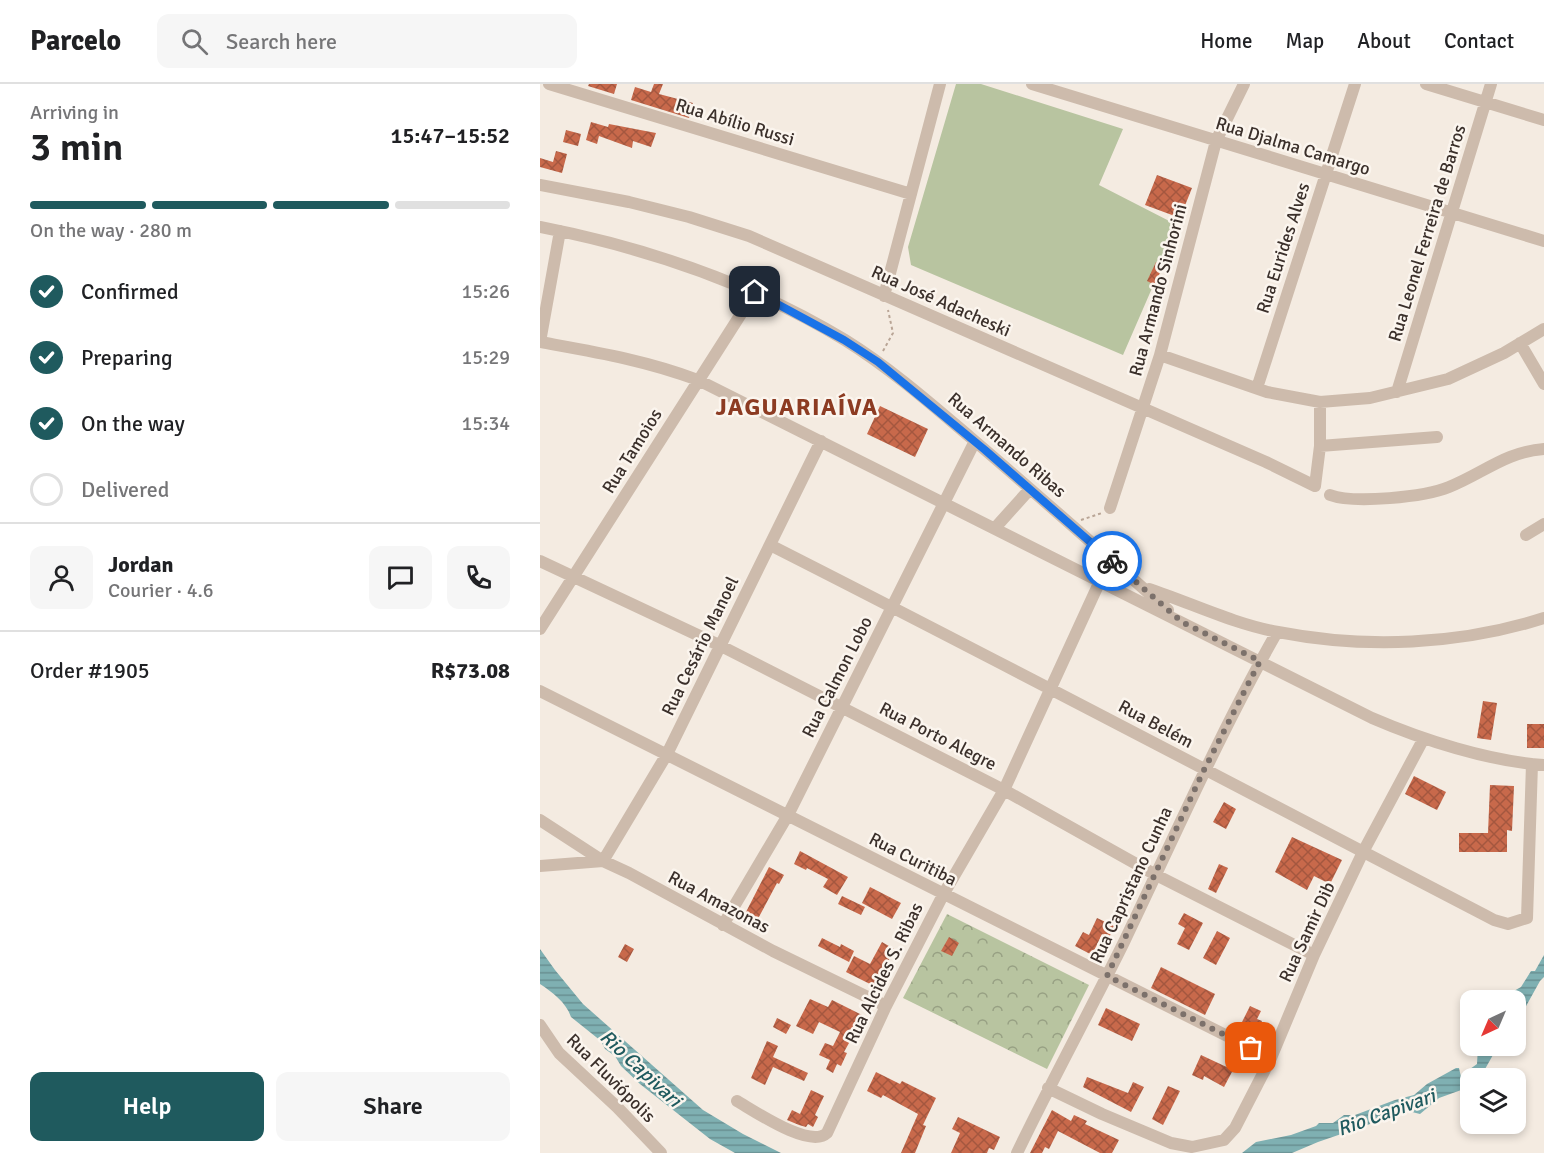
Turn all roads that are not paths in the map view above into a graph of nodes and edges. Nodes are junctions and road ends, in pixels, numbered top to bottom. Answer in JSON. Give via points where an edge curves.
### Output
{"nodes":[{"id":1,"x":549,"y":84,"type":"edge"},
{"id":2,"x":940,"y":84,"type":"edge"},
{"id":3,"x":1032,"y":84,"type":"edge"},
{"id":4,"x":1244,"y":84,"type":"edge"},
{"id":5,"x":1355,"y":84,"type":"edge"},
{"id":6,"x":1426,"y":84,"type":"edge"},
{"id":7,"x":1491,"y":84,"type":"edge"},
{"id":8,"x":570,"y":87,"type":"edge"},
{"id":9,"x":1486,"y":102,"type":"junction"},
{"id":10,"x":1544,"y":120,"type":"edge"},
{"id":11,"x":1216,"y":141,"type":"junction"},
{"id":12,"x":1326,"y":174,"type":"junction"},
{"id":13,"x":540,"y":185,"type":"edge"},
{"id":14,"x":911,"y":194,"type":"junction"},
{"id":15,"x":1452,"y":213,"type":"junction"},
{"id":16,"x":540,"y":227,"type":"edge"},
{"id":17,"x":560,"y":231,"type":"junction"},
{"id":18,"x":1544,"y":241,"type":"edge"},
{"id":19,"x":755,"y":292,"type":"junction"},
{"id":20,"x":884,"y":296,"type":"junction"},
{"id":21,"x":1544,"y":329,"type":"edge"},
{"id":22,"x":540,"y":342,"type":"edge"},
{"id":23,"x":1520,"y":343,"type":"junction"},
{"id":24,"x":1160,"y":355,"type":"junction"},
{"id":25,"x":698,"y":380,"type":"junction"},
{"id":26,"x":1544,"y":384,"type":"edge"},
{"id":27,"x":1257,"y":388,"type":"junction"},
{"id":28,"x":1397,"y":392,"type":"junction"},
{"id":29,"x":1320,"y":402,"type":"junction"},
{"id":30,"x":1144,"y":409,"type":"junction"},
{"id":31,"x":1437,"y":437,"type":"dead end"},
{"id":32,"x":821,"y":441,"type":"junction"},
{"id":33,"x":975,"y":441,"type":"junction"},
{"id":34,"x":1320,"y":446,"type":"junction"},
{"id":35,"x":1544,"y":449,"type":"edge"},
{"id":36,"x":1030,"y":489,"type":"junction"},
{"id":37,"x":1330,"y":495,"type":"dead end"},
{"id":38,"x":944,"y":502,"type":"junction"},
{"id":39,"x":1110,"y":508,"type":"road end"},
{"id":40,"x":1544,"y":524,"type":"edge"},
{"id":41,"x":995,"y":528,"type":"junction"},
{"id":42,"x":1526,"y":535,"type":"dead end"},
{"id":43,"x":770,"y":545,"type":"junction"},
{"id":44,"x":1108,"y":557,"type":"junction"},
{"id":45,"x":540,"y":561,"type":"edge"},
{"id":46,"x":575,"y":576,"type":"junction"},
{"id":47,"x":1100,"y":581,"type":"junction"},
{"id":48,"x":1142,"y":587,"type":"junction"},
{"id":49,"x":892,"y":607,"type":"junction"},
{"id":50,"x":1544,"y":618,"type":"edge"},
{"id":51,"x":1182,"y":622,"type":"junction"},
{"id":52,"x":540,"y":629,"type":"edge"},
{"id":53,"x":1277,"y":632,"type":"junction"},
{"id":54,"x":720,"y":646,"type":"junction"},
{"id":55,"x":1260,"y":661,"type":"junction"},
{"id":56,"x":1052,"y":688,"type":"junction"},
{"id":57,"x":540,"y":691,"type":"edge"},
{"id":58,"x":842,"y":708,"type":"junction"},
{"id":59,"x":1424,"y":738,"type":"junction"},
{"id":60,"x":667,"y":754,"type":"junction"},
{"id":61,"x":1538,"y":764,"type":"edge"},
{"id":62,"x":1204,"y":770,"type":"junction"},
{"id":63,"x":1004,"y":790,"type":"junction"},
{"id":64,"x":788,"y":815,"type":"junction"},
{"id":65,"x":540,"y":820,"type":"edge"},
{"id":66,"x":1364,"y":852,"type":"junction"},
{"id":67,"x":603,"y":861,"type":"junction"},
{"id":68,"x":540,"y":866,"type":"edge"},
{"id":69,"x":1156,"y":875,"type":"junction"},
{"id":70,"x":943,"y":895,"type":"junction"},
{"id":71,"x":723,"y":925,"type":"junction"},
{"id":72,"x":1314,"y":955,"type":"junction"},
{"id":73,"x":1107,"y":976,"type":"junction"},
{"id":74,"x":886,"y":1006,"type":"junction"},
{"id":75,"x":540,"y":1025,"type":"edge"},
{"id":76,"x":1271,"y":1058,"type":"junction"},
{"id":77,"x":1048,"y":1088,"type":"junction"},
{"id":78,"x":737,"y":1101,"type":"dead end"},
{"id":79,"x":661,"y":1153,"type":"edge"},
{"id":80,"x":1017,"y":1153,"type":"edge"}],
"edges":[{"from":1,"to":8,"type":"street","name":"Rua Abílio Russi"},
{"from":2,"to":14,"type":"street"},
{"from":3,"to":11,"type":"street","name":"Rua Djalma Camargo"},
{"from":4,"to":11,"type":"street","name":"Rua Armando Sinhorini"},
{"from":5,"to":12,"type":"street","name":"Rua Eurides Alves"},
{"from":6,"to":9,"type":"street"},
{"from":7,"to":9,"type":"street","name":"Rua Leonel Ferreira de Barros"},
{"from":8,"to":14,"type":"street","name":"Rua Abílio Russi"},
{"from":9,"to":10,"type":"street"},
{"from":9,"to":15,"type":"street","name":"Rua Leonel Ferreira de Barros"},
{"from":11,"to":12,"type":"street","name":"Rua Djalma Camargo"},
{"from":11,"to":24,"type":"street","name":"Rua Armando Sinhorini"},
{"from":12,"to":15,"type":"street","name":"Rua Djalma Camargo"},
{"from":12,"to":27,"type":"street","name":"Rua Eurides Alves"},
{"from":13,"to":20,"type":"street","name":"Rua José Adacheski","via":[[629,202],[749,236]]},
{"from":14,"to":20,"type":"street"},
{"from":15,"to":18,"type":"street","name":"Rua Djalma Camargo"},
{"from":15,"to":28,"type":"street","name":"Rua Leonel Ferreira de Barros"},
{"from":16,"to":17,"type":"street","name":"Rua Armando Ribas"},
{"from":17,"to":19,"type":"street","name":"Rua Armando Ribas","via":[[664,258]]},
{"from":17,"to":22,"type":"street"},
{"from":19,"to":25,"type":"street","name":"Rua Tamoios"},
{"from":19,"to":33,"type":"street","name":"Rua Armando Ribas","via":[[878,362]]},
{"from":20,"to":30,"type":"street","name":"Rua José Adacheski"},
{"from":21,"to":23,"type":"street"},
{"from":22,"to":25,"type":"street","via":[[665,367]]},
{"from":23,"to":26,"type":"street"},
{"from":23,"to":28,"type":"street","via":[[1448,379]]},
{"from":24,"to":27,"type":"street"},
{"from":24,"to":30,"type":"street","name":"Rua Armando Sinhorini"},
{"from":25,"to":32,"type":"street"},
{"from":25,"to":46,"type":"street","name":"Rua Tamoios"},
{"from":27,"to":29,"type":"street"},
{"from":28,"to":29,"type":"street"},
{"from":29,"to":34,"type":"street"},
{"from":30,"to":34,"type":"street","name":"Rua José Adacheski","via":[[1315,486]]},
{"from":30,"to":39,"type":"street","name":"Rua Armando Sinhorini"},
{"from":31,"to":34,"type":"street"},
{"from":32,"to":38,"type":"street"},
{"from":32,"to":43,"type":"street","name":"Rua Cesário Manoel"},
{"from":33,"to":36,"type":"street","name":"Rua Armando Ribas"},
{"from":33,"to":38,"type":"street","name":"Rua Calmon Lobo"},
{"from":35,"to":37,"type":"street","via":[[1512,455],[1429,493],[1361,499]]},
{"from":36,"to":41,"type":"street"},
{"from":36,"to":44,"type":"street","name":"Rua Armando Ribas"},
{"from":38,"to":41,"type":"street"},
{"from":38,"to":49,"type":"street","name":"Rua Calmon Lobo"},
{"from":40,"to":42,"type":"street"},
{"from":41,"to":47,"type":"street"},
{"from":43,"to":49,"type":"street","name":"Rua Belém"},
{"from":43,"to":54,"type":"street","name":"Rua Cesário Manoel"},
{"from":44,"to":47,"type":"street","name":"Rua Alcides S. Ribas"},
{"from":44,"to":48,"type":"street","name":"Rua Armando Ribas"},
{"from":45,"to":46,"type":"street","name":"Rua Porto Alegre"},
{"from":46,"to":52,"type":"street","name":"Rua Tamoios"},
{"from":46,"to":54,"type":"street","name":"Rua Porto Alegre"},
{"from":47,"to":51,"type":"street"},
{"from":47,"to":56,"type":"street","name":"Rua Alcides S. Ribas"},
{"from":48,"to":51,"type":"street","name":"Rua Armando Ribas"},
{"from":48,"to":53,"type":"street","name":"Rua Armando Ribas"},
{"from":49,"to":56,"type":"street","name":"Rua Belém"},
{"from":49,"to":58,"type":"street","name":"Rua Calmon Lobo"},
{"from":50,"to":53,"type":"street","name":"Rua Armando Ribas","via":[[1457,637],[1399,642],[1333,640]]},
{"from":51,"to":55,"type":"street"},
{"from":53,"to":55,"type":"street","name":"Rua Capristano Cunha"},
{"from":54,"to":58,"type":"street","name":"Rua Porto Alegre"},
{"from":54,"to":60,"type":"street","name":"Rua Cesário Manoel"},
{"from":55,"to":59,"type":"street","via":[[1372,718]]},
{"from":55,"to":62,"type":"street","name":"Rua Capristano Cunha"},
{"from":56,"to":62,"type":"street","name":"Rua Belém"},
{"from":56,"to":63,"type":"street","name":"Rua Alcides S. Ribas"},
{"from":57,"to":60,"type":"street","name":"Rua Curitiba"},
{"from":58,"to":63,"type":"street","name":"Rua Porto Alegre"},
{"from":58,"to":64,"type":"street","name":"Rua Calmon Lobo"},
{"from":59,"to":61,"type":"street"},
{"from":59,"to":66,"type":"street","name":"Rua Samir Dib"},
{"from":60,"to":64,"type":"street","name":"Rua Curitiba"},
{"from":60,"to":67,"type":"street","name":"Rua Cesário Manoel"},
{"from":61,"to":66,"type":"street","name":"Rua Belém","via":[[1527,918],[1508,924],[1494,920]]},
{"from":62,"to":66,"type":"street","name":"Rua Belém"},
{"from":62,"to":69,"type":"street","name":"Rua Capristano Cunha"},
{"from":63,"to":69,"type":"street","name":"Rua Porto Alegre"},
{"from":63,"to":70,"type":"street","name":"Rua Alcides S. Ribas"},
{"from":64,"to":70,"type":"street","name":"Rua Curitiba"},
{"from":64,"to":71,"type":"street","name":"Rua Calmon Lobo"},
{"from":65,"to":67,"type":"street","name":"Rua Amazonas"},
{"from":66,"to":72,"type":"street","name":"Rua Samir Dib"},
{"from":67,"to":68,"type":"street"},
{"from":67,"to":71,"type":"street","name":"Rua Amazonas"},
{"from":69,"to":72,"type":"street","name":"Rua Porto Alegre"},
{"from":69,"to":73,"type":"street","name":"Rua Capristano Cunha"},
{"from":70,"to":73,"type":"street","name":"Rua Curitiba"},
{"from":70,"to":74,"type":"street","name":"Rua Alcides S. Ribas"},
{"from":71,"to":74,"type":"street","name":"Rua Amazonas"},
{"from":72,"to":76,"type":"street","name":"Rua Samir Dib"},
{"from":73,"to":76,"type":"street","name":"Rua Curitiba"},
{"from":73,"to":77,"type":"street","name":"Rua Capristano Cunha"},
{"from":74,"to":78,"type":"street","name":"Rua Alcides S. Ribas","via":[[832,1125],[822,1138],[812,1139],[789,1130]]},
{"from":75,"to":79,"type":"street","name":"Rua Fluviópolis","via":[[559,1053]]},
{"from":76,"to":77,"type":"street","name":"Rua Samir Dib","via":[[1235,1128],[1224,1140],[1192,1147],[1171,1143]]},
{"from":77,"to":80,"type":"street","name":"Rua Capristano Cunha"}]}
